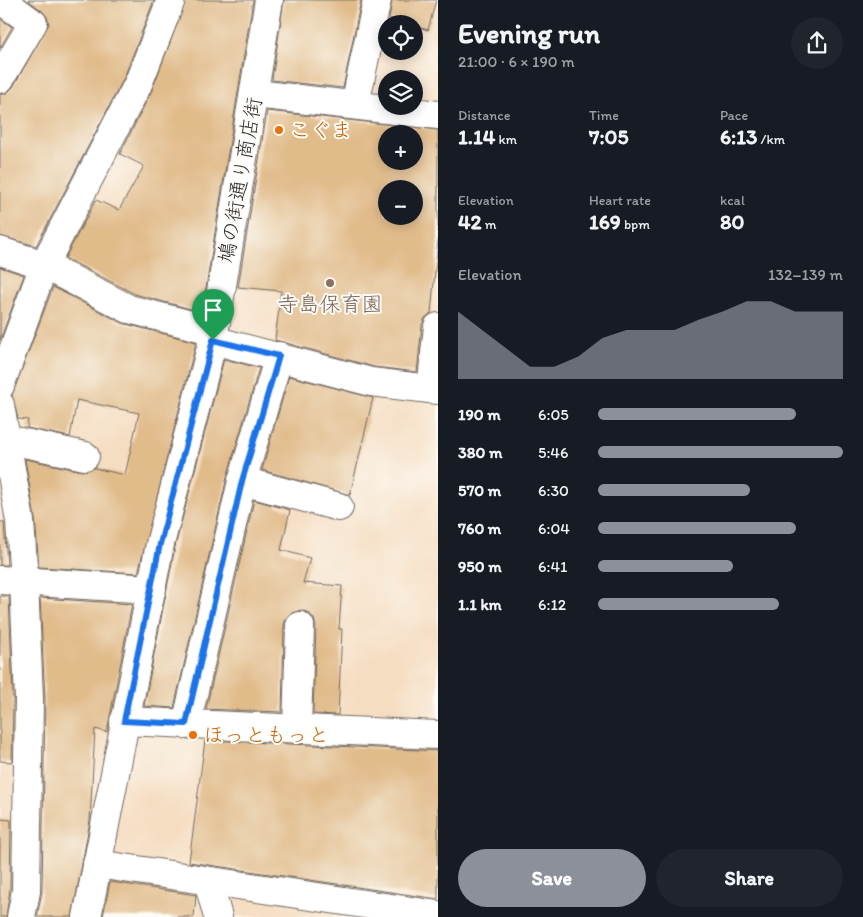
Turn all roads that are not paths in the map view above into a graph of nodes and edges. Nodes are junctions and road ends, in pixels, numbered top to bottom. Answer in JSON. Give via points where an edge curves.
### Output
{"nodes":[{"id":1,"x":1,"y":0,"type":"edge"},
{"id":2,"x":171,"y":0,"type":"edge"},
{"id":3,"x":269,"y":0,"type":"edge"},
{"id":4,"x":377,"y":0,"type":"edge"},
{"id":5,"x":0,"y":79,"type":"edge"},
{"id":6,"x":255,"y":94,"type":"junction"},
{"id":7,"x":354,"y":105,"type":"junction"},
{"id":8,"x":438,"y":115,"type":"edge"},
{"id":9,"x":0,"y":251,"type":"edge"},
{"id":10,"x":44,"y":265,"type":"junction"},
{"id":11,"x":438,"y":326,"type":"edge"},
{"id":12,"x":214,"y":336,"type":"junction"},
{"id":13,"x":279,"y":356,"type":"junction"},
{"id":14,"x":0,"y":386,"type":"edge"},
{"id":15,"x":434,"y":390,"type":"edge"},
{"id":16,"x":0,"y":405,"type":"edge"},
{"id":17,"x":6,"y":439,"type":"junction"},
{"id":18,"x":86,"y":456,"type":"dead end"},
{"id":19,"x":242,"y":481,"type":"junction"},
{"id":20,"x":339,"y":507,"type":"dead end"},
{"id":21,"x":12,"y":580,"type":"edge"},
{"id":22,"x":152,"y":589,"type":"junction"},
{"id":23,"x":300,"y":626,"type":"dead end"},
{"id":24,"x":124,"y":721,"type":"junction"},
{"id":25,"x":186,"y":724,"type":"junction"},
{"id":26,"x":297,"y":729,"type":"junction"},
{"id":27,"x":438,"y":735,"type":"edge"},
{"id":28,"x":97,"y":864,"type":"junction"},
{"id":29,"x":208,"y":881,"type":"junction"},
{"id":30,"x":438,"y":915,"type":"edge"},
{"id":31,"x":21,"y":917,"type":"edge"},
{"id":32,"x":87,"y":917,"type":"edge"},
{"id":33,"x":218,"y":917,"type":"edge"}],
"edges":[{"from":1,"to":5,"type":"street","via":[[33,23]]},
{"from":2,"to":10,"type":"street","via":[[138,84]]},
{"from":3,"to":6,"type":"street","name":"鳩の街通り商店街"},
{"from":4,"to":7,"type":"street"},
{"from":6,"to":7,"type":"street"},
{"from":6,"to":12,"type":"street","name":"鳩の街通り商店街"},
{"from":7,"to":8,"type":"street"},
{"from":9,"to":10,"type":"street"},
{"from":10,"to":12,"type":"street","via":[[129,309]]},
{"from":10,"to":14,"type":"street"},
{"from":11,"to":15,"type":"street"},
{"from":12,"to":13,"type":"street"},
{"from":12,"to":22,"type":"street","name":"鳩の街通り商店街","via":[[160,544]]},
{"from":13,"to":15,"type":"street","via":[[371,382]]},
{"from":13,"to":19,"type":"street"},
{"from":16,"to":17,"type":"street"},
{"from":17,"to":18,"type":"street"},
{"from":17,"to":21,"type":"street","via":[[20,521]]},
{"from":19,"to":20,"type":"street"},
{"from":19,"to":25,"type":"street"},
{"from":21,"to":22,"type":"street"},
{"from":21,"to":31,"type":"street","via":[[29,699],[26,891]]},
{"from":22,"to":24,"type":"street","name":"鳩の街通り商店街"},
{"from":23,"to":26,"type":"street"},
{"from":24,"to":25,"type":"street"},
{"from":24,"to":28,"type":"street","name":"鳩の街通り商店街"},
{"from":25,"to":26,"type":"street"},
{"from":26,"to":27,"type":"street"},
{"from":28,"to":29,"type":"street"},
{"from":28,"to":32,"type":"street","name":"鳩の街通り商店街"},
{"from":29,"to":30,"type":"street"},
{"from":29,"to":33,"type":"street"}]}
